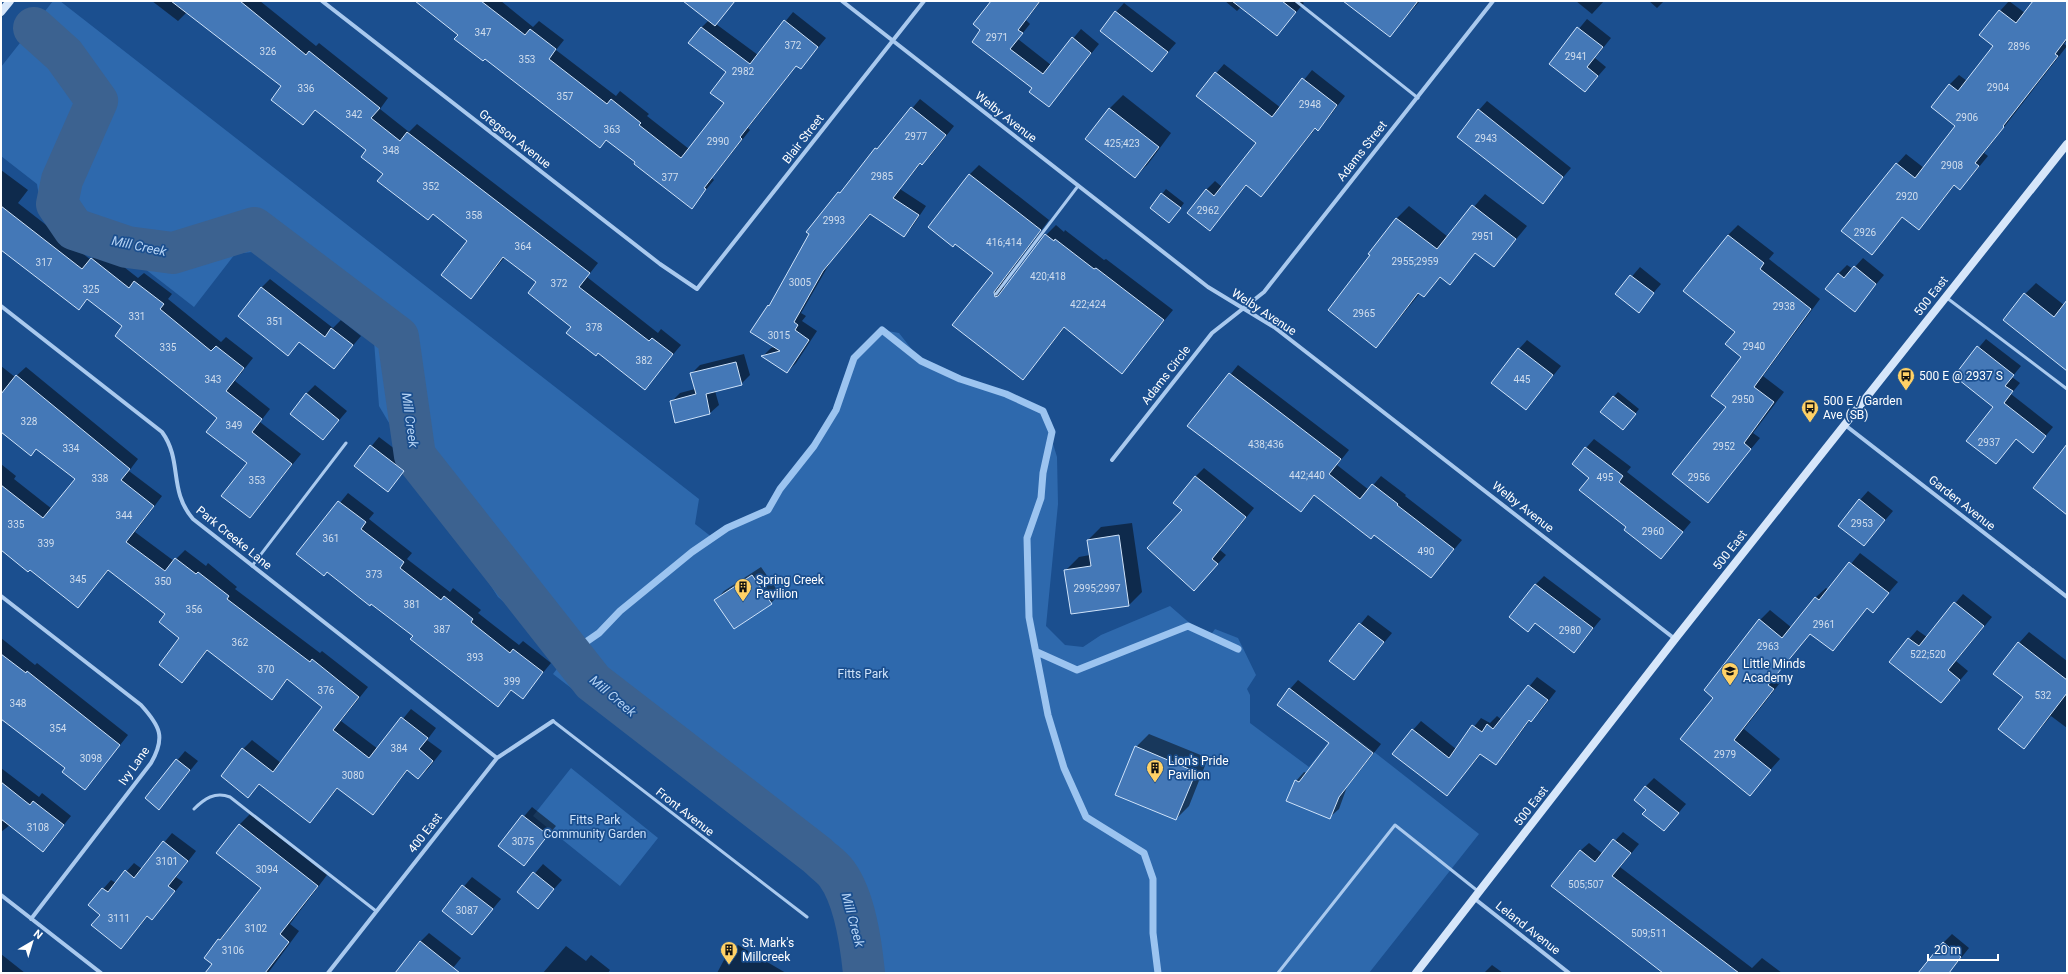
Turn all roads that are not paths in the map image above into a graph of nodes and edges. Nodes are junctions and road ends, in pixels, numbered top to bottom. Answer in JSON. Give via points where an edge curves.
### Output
{"nodes":[{"id":1,"x":10,"y":1,"type":"edge"},
{"id":2,"x":322,"y":1,"type":"edge"},
{"id":3,"x":842,"y":1,"type":"edge"},
{"id":4,"x":924,"y":1,"type":"edge"},
{"id":5,"x":1296,"y":1,"type":"edge"},
{"id":6,"x":1493,"y":1,"type":"edge"},
{"id":7,"x":1,"y":12,"type":"edge"},
{"id":8,"x":893,"y":41,"type":"junction"},
{"id":9,"x":1418,"y":98,"type":"junction"},
{"id":10,"x":2067,"y":144,"type":"edge"},
{"id":11,"x":1078,"y":186,"type":"junction"},
{"id":12,"x":697,"y":289,"type":"joint"},
{"id":13,"x":996,"y":294,"type":"dead end"},
{"id":14,"x":1946,"y":296,"type":"junction"},
{"id":15,"x":1,"y":306,"type":"edge"},
{"id":16,"x":1242,"y":308,"type":"junction"},
{"id":17,"x":2067,"y":389,"type":"edge"},
{"id":18,"x":1845,"y":424,"type":"junction"},
{"id":19,"x":346,"y":443,"type":"dead end"},
{"id":20,"x":1112,"y":460,"type":"dead end"},
{"id":21,"x":252,"y":566,"type":"junction"},
{"id":22,"x":1,"y":596,"type":"edge"},
{"id":23,"x":2067,"y":597,"type":"edge"},
{"id":24,"x":1675,"y":639,"type":"junction"},
{"id":25,"x":553,"y":721,"type":"joint"},
{"id":26,"x":497,"y":758,"type":"junction"},
{"id":27,"x":194,"y":809,"type":"dead end"},
{"id":28,"x":1,"y":895,"type":"edge"},
{"id":29,"x":1477,"y":896,"type":"junction"},
{"id":30,"x":376,"y":911,"type":"junction"},
{"id":31,"x":807,"y":917,"type":"dead end"},
{"id":32,"x":31,"y":919,"type":"junction"},
{"id":33,"x":101,"y":973,"type":"edge"},
{"id":34,"x":328,"y":973,"type":"edge"},
{"id":35,"x":1278,"y":973,"type":"edge"},
{"id":36,"x":1416,"y":973,"type":"edge"},
{"id":37,"x":1570,"y":973,"type":"edge"}],
"edges":[{"from":1,"to":7,"type":"street"},
{"from":2,"to":12,"type":"street","name":"Gregson Avenue","via":[[660,264]]},
{"from":3,"to":8,"type":"street","name":"Welby Avenue"},
{"from":4,"to":8,"type":"street","name":"Blair Street"},
{"from":5,"to":9,"type":"lane"},
{"from":6,"to":9,"type":"street","name":"Adams Street"},
{"from":8,"to":11,"type":"street","name":"Welby Avenue"},
{"from":8,"to":12,"type":"street","name":"Blair Street"},
{"from":9,"to":16,"type":"street","name":"Adams Street","via":[[1264,292]]},
{"from":10,"to":14,"type":"street","name":"500 East"},
{"from":11,"to":13,"type":"lane"},
{"from":11,"to":16,"type":"street","name":"Welby Avenue","via":[[1208,287]]},
{"from":14,"to":17,"type":"lane"},
{"from":14,"to":18,"type":"street","name":"500 East"},
{"from":15,"to":21,"type":"street","name":"Park Creeke Lane","via":[[162,432],[172,449],[176,484],[185,510]]},
{"from":16,"to":20,"type":"street","name":"Adams Circle","via":[[1212,333]]},
{"from":16,"to":24,"type":"street","name":"Welby Avenue","via":[[1274,327]]},
{"from":18,"to":23,"type":"street","name":"Garden Avenue"},
{"from":18,"to":24,"type":"street","name":"500 East"},
{"from":19,"to":21,"type":"lane"},
{"from":21,"to":26,"type":"street","name":"Park Creeke Lane"},
{"from":22,"to":32,"type":"street","name":"Ivy Lane","via":[[141,705],[155,720],[161,738],[151,763]]},
{"from":24,"to":29,"type":"street","name":"500 East"},
{"from":25,"to":26,"type":"street","name":"400 East"},
{"from":25,"to":31,"type":"lane","name":"Front Avenue"},
{"from":26,"to":30,"type":"street","name":"400 East"},
{"from":27,"to":30,"type":"lane","via":[[205,798],[223,794],[230,797]]},
{"from":28,"to":32,"type":"street"},
{"from":29,"to":35,"type":"lane","via":[[1395,825]]},
{"from":29,"to":36,"type":"street","name":"500 East"},
{"from":29,"to":37,"type":"street","name":"Leland Avenue"},
{"from":30,"to":34,"type":"street","name":"400 East"},
{"from":32,"to":33,"type":"street"}]}
